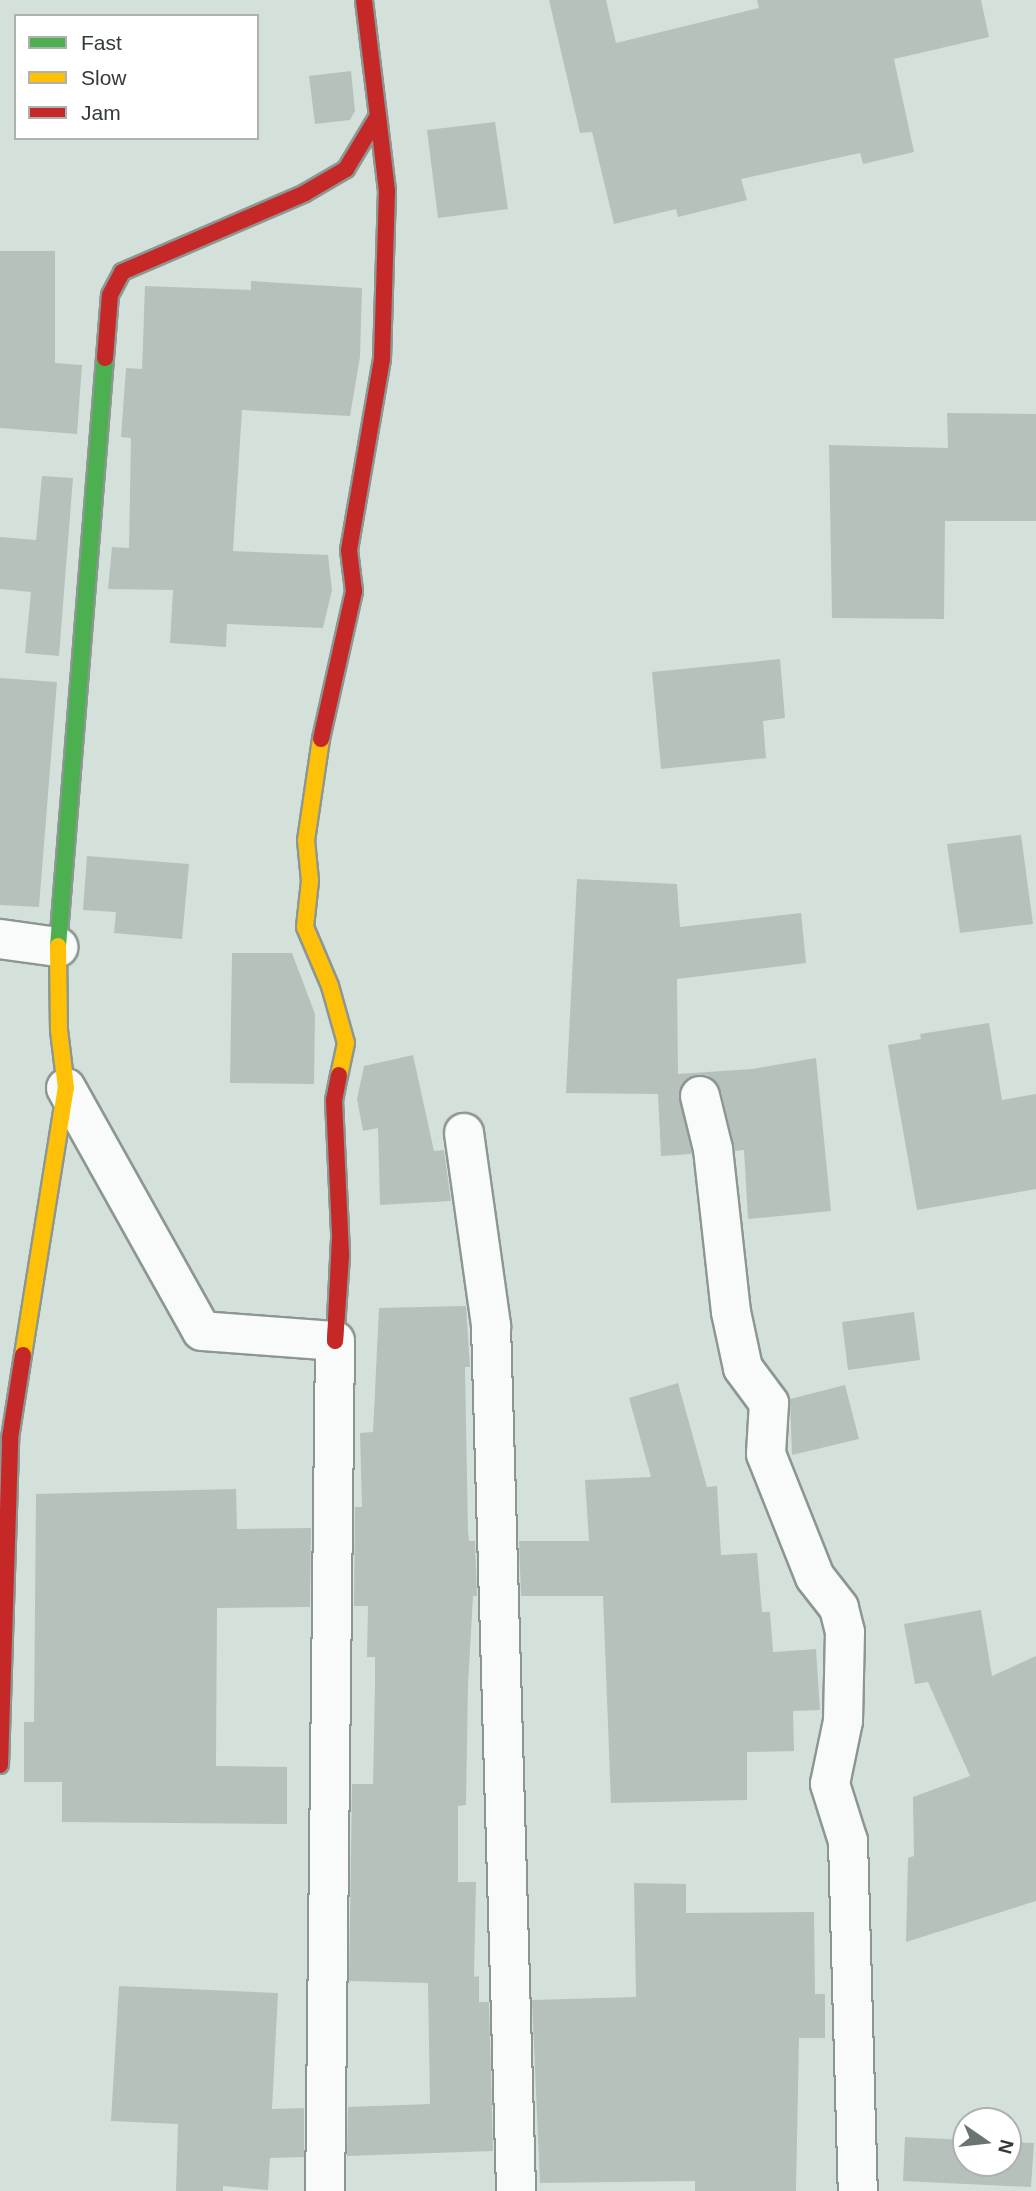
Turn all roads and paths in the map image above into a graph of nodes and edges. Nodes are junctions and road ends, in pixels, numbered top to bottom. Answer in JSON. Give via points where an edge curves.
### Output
{"nodes":[{"id":1,"x":364,"y":0,"type":"edge"},
{"id":2,"x":377,"y":116,"type":"junction"},
{"id":3,"x":0,"y":939,"type":"edge"},
{"id":4,"x":58,"y":947,"type":"junction"},
{"id":5,"x":66,"y":1088,"type":"junction"},
{"id":6,"x":700,"y":1096,"type":"dead end"},
{"id":7,"x":464,"y":1133,"type":"dead end"},
{"id":8,"x":335,"y":1341,"type":"junction"},
{"id":9,"x":0,"y":1765,"type":"edge"},
{"id":10,"x":325,"y":2191,"type":"edge"},
{"id":11,"x":516,"y":2191,"type":"edge"},
{"id":12,"x":858,"y":2191,"type":"edge"}],
"edges":[{"from":1,"to":2,"type":"street"},
{"from":2,"to":4,"type":"street","via":[[346,169],[305,192],[122,272],[110,295]]},
{"from":2,"to":8,"type":"street","via":[[387,191],[382,359],[349,550],[354,591],[319,747],[306,840],[310,881],[305,927],[330,986],[346,1043],[334,1100],[340,1240]]},
{"from":3,"to":4,"type":"street"},
{"from":4,"to":5,"type":"street","via":[[59,1030]]},
{"from":5,"to":8,"type":"street","via":[[202,1331]]},
{"from":5,"to":9,"type":"street","via":[[10,1438]]},
{"from":6,"to":12,"type":"street","via":[[713,1149],[731,1312],[743,1368],[769,1403],[766,1454],[815,1577],[839,1608],[845,1632],[843,1721],[830,1784],[848,1840]]},
{"from":7,"to":11,"type":"street","via":[[491,1326]]},
{"from":8,"to":10,"type":"street"}]}
